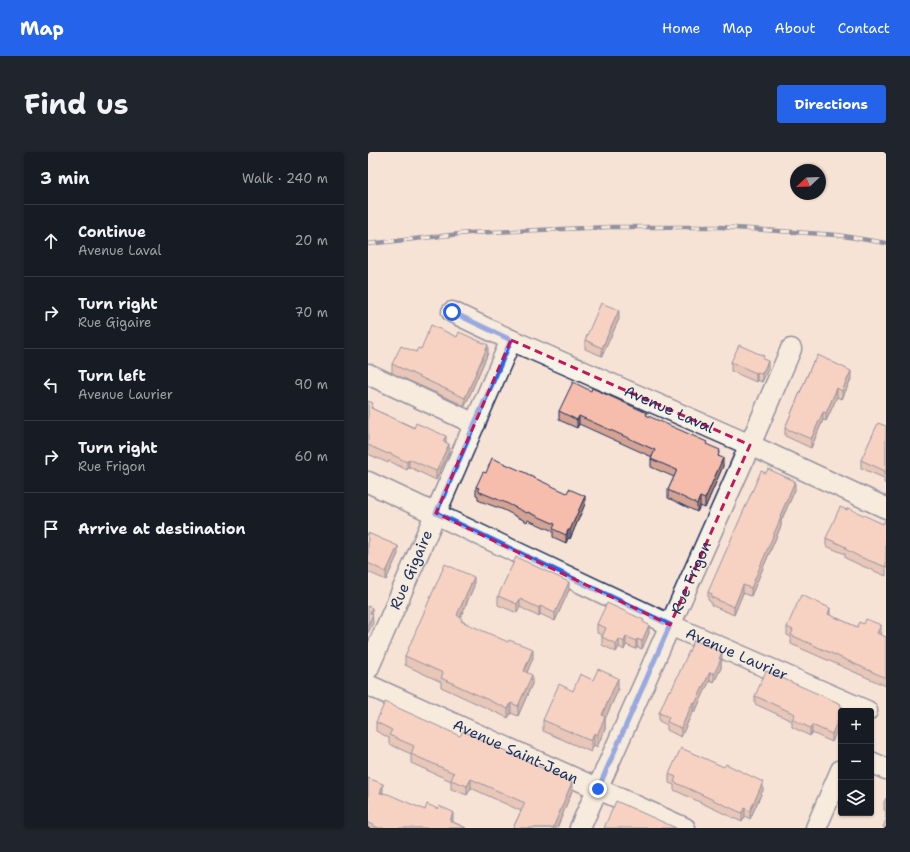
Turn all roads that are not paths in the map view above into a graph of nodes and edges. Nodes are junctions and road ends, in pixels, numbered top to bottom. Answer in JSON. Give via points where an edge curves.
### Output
{"nodes":[{"id":1,"x":452,"y":312,"type":"dead end"},
{"id":2,"x":511,"y":340,"type":"junction"},
{"id":3,"x":791,"y":349,"type":"dead end"},
{"id":4,"x":368,"y":374,"type":"edge"},
{"id":5,"x":475,"y":424,"type":"junction"},
{"id":6,"x":750,"y":445,"type":"junction"},
{"id":7,"x":368,"y":482,"type":"edge"},
{"id":8,"x":886,"y":508,"type":"edge"},
{"id":9,"x":436,"y":513,"type":"junction"},
{"id":10,"x":670,"y":625,"type":"junction"},
{"id":11,"x":368,"y":669,"type":"edge"},
{"id":12,"x":368,"y":685,"type":"edge"},
{"id":13,"x":861,"y":708,"type":"edge"},
{"id":14,"x":874,"y":763,"type":"edge"},
{"id":15,"x":886,"y":769,"type":"edge"},
{"id":16,"x":838,"y":777,"type":"edge"},
{"id":17,"x":598,"y":789,"type":"junction"},
{"id":18,"x":580,"y":828,"type":"edge"},
{"id":19,"x":685,"y":828,"type":"edge"},
{"id":20,"x":816,"y":828,"type":"edge"}],
"edges":[{"from":1,"to":2,"type":"street","name":"Avenue Laval"},
{"from":2,"to":5,"type":"street","name":"Rue Gigaire"},
{"from":2,"to":6,"type":"street","name":"Avenue Laval"},
{"from":3,"to":6,"type":"street","name":"Rue Frigon"},
{"from":4,"to":5,"type":"street"},
{"from":5,"to":9,"type":"street","name":"Rue Gigaire"},
{"from":6,"to":8,"type":"street","name":"Avenue Laval"},
{"from":6,"to":10,"type":"street","name":"Rue Frigon"},
{"from":7,"to":9,"type":"street","name":"Avenue Laurier"},
{"from":9,"to":10,"type":"street","name":"Avenue Laurier"},
{"from":9,"to":11,"type":"street","name":"Rue Gigaire"},
{"from":10,"to":13,"type":"street","name":"Avenue Laurier"},
{"from":10,"to":17,"type":"street","name":"Rue Frigon"},
{"from":12,"to":17,"type":"street","name":"Avenue Saint-Jean"},
{"from":14,"to":15,"type":"street"},
{"from":16,"to":20,"type":"street"},
{"from":17,"to":18,"type":"street","name":"Rue Frigon"},
{"from":17,"to":19,"type":"street","name":"Avenue Saint-Jean"}]}
